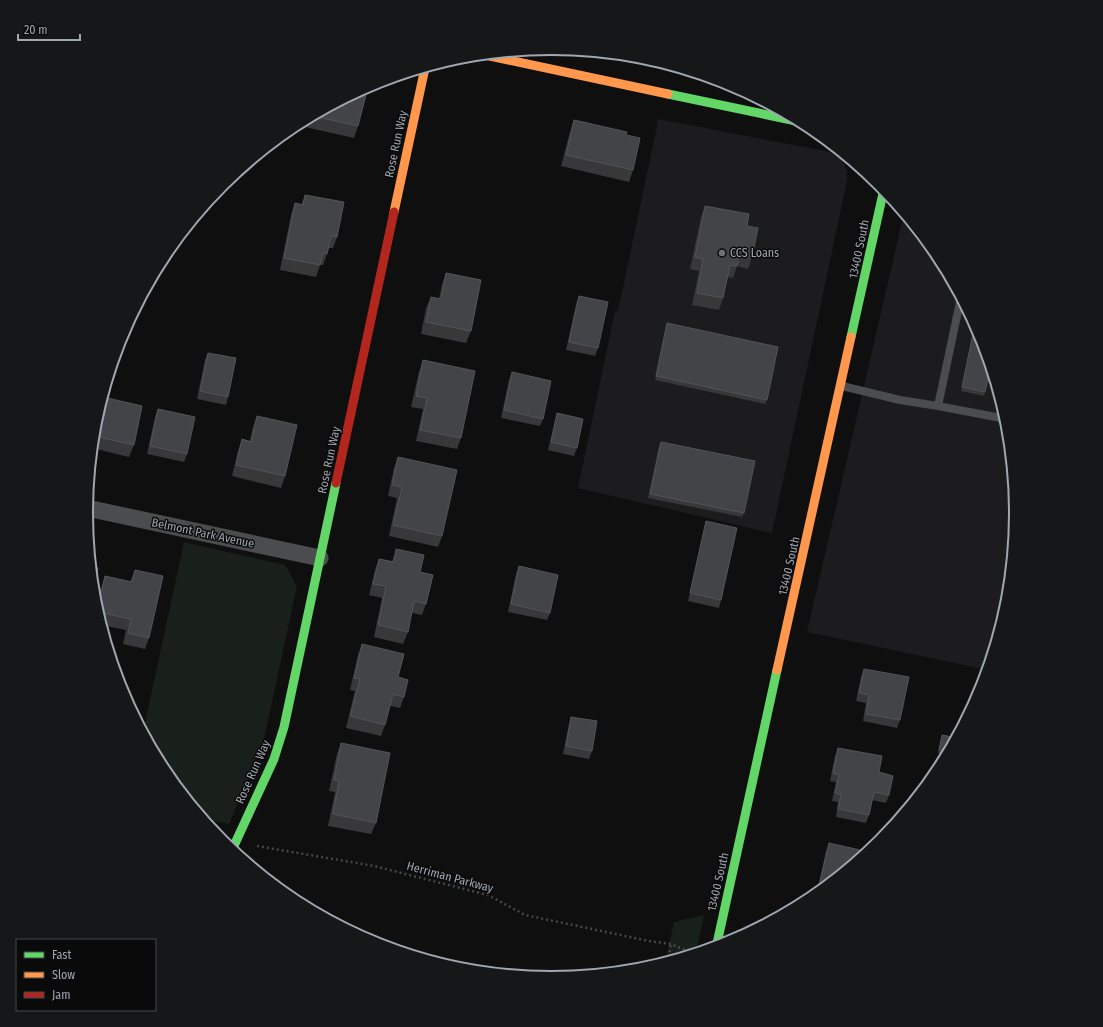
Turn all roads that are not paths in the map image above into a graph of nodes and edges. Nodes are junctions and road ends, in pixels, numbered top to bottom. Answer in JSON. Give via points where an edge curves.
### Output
{"nodes":[{"id":1,"x":500,"y":58,"type":"edge"},
{"id":2,"x":424,"y":74,"type":"edge"},
{"id":3,"x":785,"y":119,"type":"edge"},
{"id":4,"x":882,"y":196,"type":"edge"},
{"id":5,"x":959,"y":304,"type":"edge"},
{"id":6,"x":841,"y":386,"type":"junction"},
{"id":7,"x":938,"y":406,"type":"junction"},
{"id":8,"x":1000,"y":418,"type":"edge"},
{"id":9,"x":93,"y":510,"type":"edge"},
{"id":10,"x":320,"y":558,"type":"junction"},
{"id":11,"x":234,"y":845,"type":"edge"},
{"id":12,"x":718,"y":941,"type":"edge"}],
"edges":[{"from":1,"to":3,"type":"street"},
{"from":2,"to":10,"type":"street","name":"Rose Run Way"},
{"from":4,"to":6,"type":"street","name":"13400 South"},
{"from":5,"to":7,"type":"lane"},
{"from":6,"to":7,"type":"lane"},
{"from":6,"to":12,"type":"street","name":"13400 South"},
{"from":7,"to":8,"type":"lane"},
{"from":9,"to":10,"type":"street","name":"Belmont Park Avenue"},
{"from":10,"to":11,"type":"street","name":"Rose Run Way","via":[[280,743]]}]}
